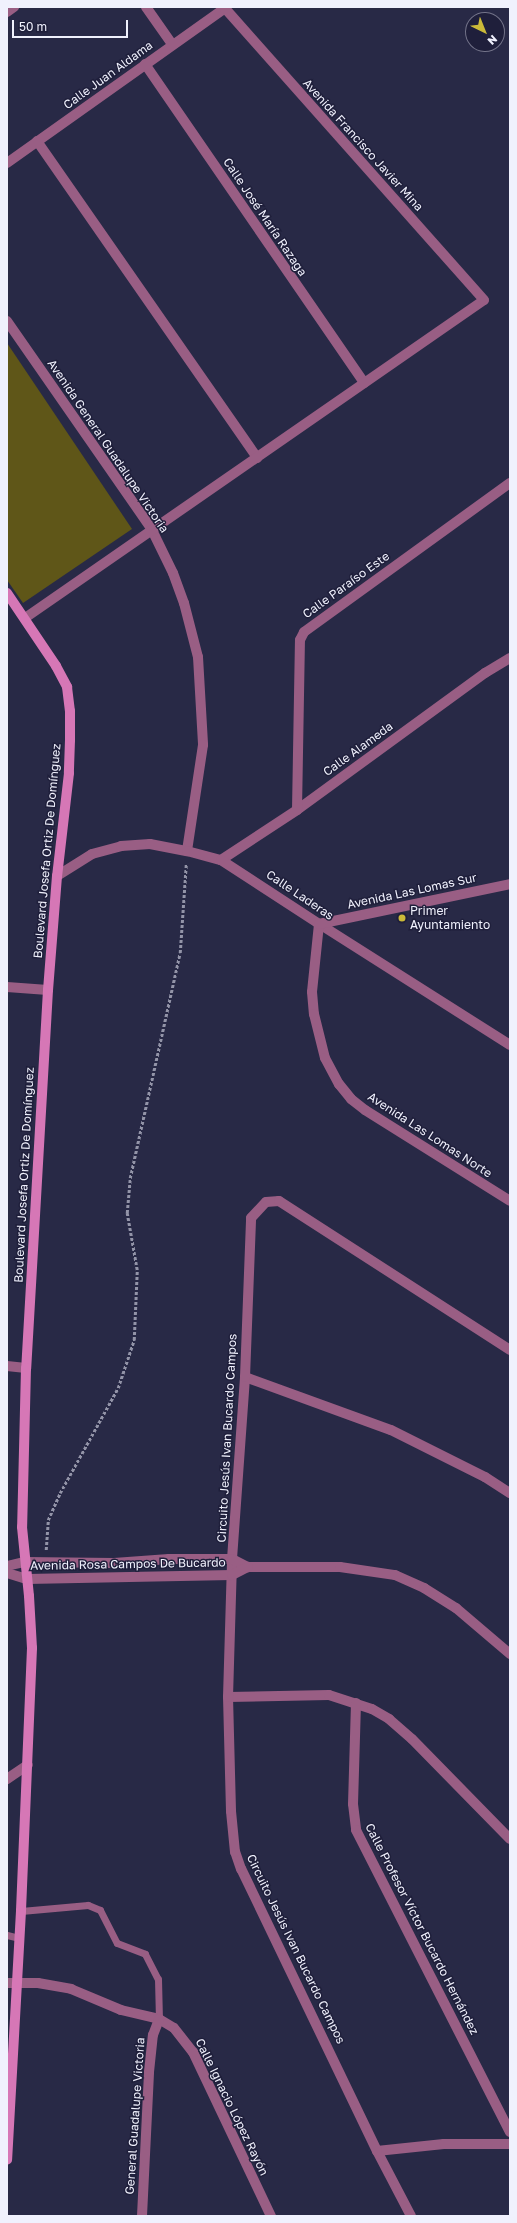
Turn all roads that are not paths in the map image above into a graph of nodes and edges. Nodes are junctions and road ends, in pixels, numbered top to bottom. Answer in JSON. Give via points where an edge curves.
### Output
{"nodes":[{"id":1,"x":14,"y":7,"type":"edge"},
{"id":2,"x":146,"y":7,"type":"edge"},
{"id":3,"x":224,"y":8,"type":"edge"},
{"id":4,"x":7,"y":12,"type":"edge"},
{"id":5,"x":172,"y":44,"type":"junction"},
{"id":6,"x":145,"y":64,"type":"junction"},
{"id":7,"x":37,"y":141,"type":"junction"},
{"id":8,"x":7,"y":163,"type":"edge"},
{"id":9,"x":7,"y":321,"type":"edge"},
{"id":10,"x":364,"y":383,"type":"junction"},
{"id":11,"x":257,"y":458,"type":"junction"},
{"id":12,"x":510,"y":483,"type":"edge"},
{"id":13,"x":152,"y":530,"type":"junction"},
{"id":14,"x":7,"y":593,"type":"edge"},
{"id":15,"x":25,"y":618,"type":"junction"},
{"id":16,"x":510,"y":658,"type":"edge"},
{"id":17,"x":297,"y":810,"type":"junction"},
{"id":18,"x":187,"y":851,"type":"junction"},
{"id":19,"x":221,"y":860,"type":"junction"},
{"id":20,"x":57,"y":876,"type":"junction"},
{"id":21,"x":510,"y":884,"type":"edge"},
{"id":22,"x":319,"y":924,"type":"junction"},
{"id":23,"x":7,"y":987,"type":"edge"},
{"id":24,"x":48,"y":990,"type":"junction"},
{"id":25,"x":510,"y":1045,"type":"edge"},
{"id":26,"x":510,"y":1201,"type":"edge"},
{"id":27,"x":510,"y":1350,"type":"edge"},
{"id":28,"x":7,"y":1366,"type":"edge"},
{"id":29,"x":26,"y":1368,"type":"junction"},
{"id":30,"x":245,"y":1377,"type":"junction"},
{"id":31,"x":510,"y":1493,"type":"edge"},
{"id":32,"x":169,"y":1559,"type":"junction"},
{"id":33,"x":232,"y":1559,"type":"junction"},
{"id":34,"x":26,"y":1562,"type":"junction"},
{"id":35,"x":7,"y":1566,"type":"edge"},
{"id":36,"x":248,"y":1567,"type":"junction"},
{"id":37,"x":7,"y":1573,"type":"edge"},
{"id":38,"x":170,"y":1575,"type":"junction"},
{"id":39,"x":232,"y":1575,"type":"junction"},
{"id":40,"x":27,"y":1579,"type":"junction"},
{"id":41,"x":510,"y":1654,"type":"edge"},
{"id":42,"x":228,"y":1697,"type":"junction"},
{"id":43,"x":356,"y":1703,"type":"junction"},
{"id":44,"x":28,"y":1765,"type":"junction"},
{"id":45,"x":7,"y":1779,"type":"edge"},
{"id":46,"x":510,"y":1839,"type":"edge"},
{"id":47,"x":21,"y":1911,"type":"junction"},
{"id":48,"x":7,"y":1935,"type":"edge"},
{"id":49,"x":19,"y":1938,"type":"junction"},
{"id":50,"x":12,"y":1982,"type":"edge"},
{"id":51,"x":158,"y":2018,"type":"junction"},
{"id":52,"x":510,"y":2132,"type":"edge"},
{"id":53,"x":510,"y":2144,"type":"edge"},
{"id":54,"x":377,"y":2151,"type":"junction"},
{"id":55,"x":7,"y":2160,"type":"edge"},
{"id":56,"x":270,"y":2215,"type":"edge"},
{"id":57,"x":142,"y":2216,"type":"edge"},
{"id":58,"x":411,"y":2216,"type":"edge"}],
"edges":[{"from":1,"to":4,"type":"street"},
{"from":2,"to":5,"type":"street"},
{"from":3,"to":5,"type":"street","name":"Calle Juan Aldama"},
{"from":3,"to":10,"type":"street","name":"Avenida Francisco Javier Mina","via":[[484,300]]},
{"from":5,"to":6,"type":"street","name":"Calle Juan Aldama"},
{"from":6,"to":7,"type":"street","name":"Calle Juan Aldama"},
{"from":6,"to":10,"type":"street","name":"Calle José María Razaga"},
{"from":7,"to":8,"type":"street","name":"Calle Juan Aldama"},
{"from":7,"to":11,"type":"street"},
{"from":9,"to":13,"type":"street","name":"Avenida General Guadalupe Victoria"},
{"from":10,"to":11,"type":"street"},
{"from":11,"to":13,"type":"street"},
{"from":12,"to":17,"type":"street","name":"Calle Paraíso Este","via":[[304,632],[300,640]]},
{"from":13,"to":15,"type":"street"},
{"from":13,"to":18,"type":"street","name":"Avenida General Guadalupe Victoria","via":[[184,603],[198,657],[203,745]]},
{"from":14,"to":15,"type":"main road","name":"Boulevard Josefa Ortiz De Domínguez"},
{"from":15,"to":20,"type":"main road","name":"Boulevard Josefa Ortiz De Domínguez","via":[[67,687],[70,711],[69,773]]},
{"from":16,"to":17,"type":"street","name":"Calle Alameda","via":[[485,673]]},
{"from":17,"to":19,"type":"street","name":"Calle Alameda"},
{"from":18,"to":19,"type":"street","name":"Calle Laderas"},
{"from":18,"to":20,"type":"street","name":"Calle Laderas","via":[[150,844],[121,846],[92,854]]},
{"from":19,"to":22,"type":"street","name":"Calle Laderas"},
{"from":20,"to":24,"type":"main road","name":"Boulevard Josefa Ortiz De Domínguez"},
{"from":21,"to":22,"type":"street","name":"Avenida Las Lomas Sur"},
{"from":22,"to":25,"type":"street","name":"Calle Laderas"},
{"from":22,"to":26,"type":"street","name":"Avenida Las Lomas Norte","via":[[312,992],[314,1014],[325,1058],[339,1084],[365,1110]]},
{"from":23,"to":24,"type":"street"},
{"from":24,"to":29,"type":"main road","name":"Boulevard Josefa Ortiz De Domínguez"},
{"from":27,"to":30,"type":"street","name":"Circuito Jesús Ivan Bucardo Campos","via":[[278,1201],[266,1202],[251,1218]]},
{"from":28,"to":29,"type":"street"},
{"from":29,"to":34,"type":"main road","name":"Boulevard Josefa Ortiz De Domínguez","via":[[22,1527]]},
{"from":30,"to":31,"type":"street","via":[[391,1430],[485,1477]]},
{"from":30,"to":33,"type":"street","name":"Circuito Jesús Ivan Bucardo Campos"},
{"from":32,"to":33,"type":"street","name":"Avenida Rosa Campos De Bucardo"},
{"from":32,"to":34,"type":"street","name":"Avenida Rosa Campos De Bucardo","via":[[114,1563]]},
{"from":32,"to":38,"type":"street"},
{"from":33,"to":36,"type":"street","name":"Avenida Rosa Campos De Bucardo"},
{"from":33,"to":39,"type":"street","name":"Circuito Jesús Ivan Bucardo Campos"},
{"from":34,"to":35,"type":"street","name":"Avenida Rosa Campos De Bucardo"},
{"from":34,"to":40,"type":"main road","name":"Boulevard Josefa Ortiz De Domínguez"},
{"from":36,"to":39,"type":"street","name":"Avenida Rosa Campos De Bucardo"},
{"from":36,"to":41,"type":"street","name":"Avenida Rosa Campos De Bucardo","via":[[340,1567],[395,1575],[424,1588],[456,1608]]},
{"from":37,"to":40,"type":"street","name":"Avenida Rosa Campos De Bucardo"},
{"from":38,"to":39,"type":"street","name":"Avenida Rosa Campos De Bucardo"},
{"from":38,"to":40,"type":"street","name":"Avenida Rosa Campos De Bucardo"},
{"from":39,"to":42,"type":"street","name":"Circuito Jesús Ivan Bucardo Campos"},
{"from":40,"to":44,"type":"main road","name":"Boulevard Josefa Ortiz De Domínguez","via":[[32,1648]]},
{"from":42,"to":43,"type":"street","via":[[330,1695]]},
{"from":42,"to":54,"type":"street","name":"Circuito Jesús Ivan Bucardo Campos","via":[[231,1811],[235,1852]]},
{"from":43,"to":46,"type":"street","via":[[372,1709],[394,1724]]},
{"from":43,"to":52,"type":"street","name":"Calle Profesor Víctor Bucardo Hernández","via":[[353,1804],[356,1830]]},
{"from":44,"to":45,"type":"street"},
{"from":44,"to":47,"type":"main road","name":"Boulevard Josefa Ortiz De Domínguez"},
{"from":47,"to":49,"type":"main road","name":"Boulevard Josefa Ortiz De Domínguez"},
{"from":47,"to":51,"type":"lane","via":[[88,1905],[100,1910],[117,1943],[145,1954],[158,1979]]},
{"from":48,"to":49,"type":"lane"},
{"from":49,"to":50,"type":"main road","name":"Boulevard Josefa Ortiz De Domínguez"},
{"from":50,"to":51,"type":"street","via":[[71,1988],[121,2010]]},
{"from":50,"to":55,"type":"main road","name":"Boulevard Josefa Ortiz De Domínguez"},
{"from":51,"to":56,"type":"street","name":"Calle Ignacio López Rayón","via":[[174,2028],[192,2052]]},
{"from":51,"to":57,"type":"street","name":"General Guadalupe Victoria","via":[[153,2035],[149,2072]]},
{"from":53,"to":54,"type":"street","via":[[444,2144]]},
{"from":54,"to":58,"type":"street","name":"Circuito Jesús Ivan Bucardo Campos"}]}
